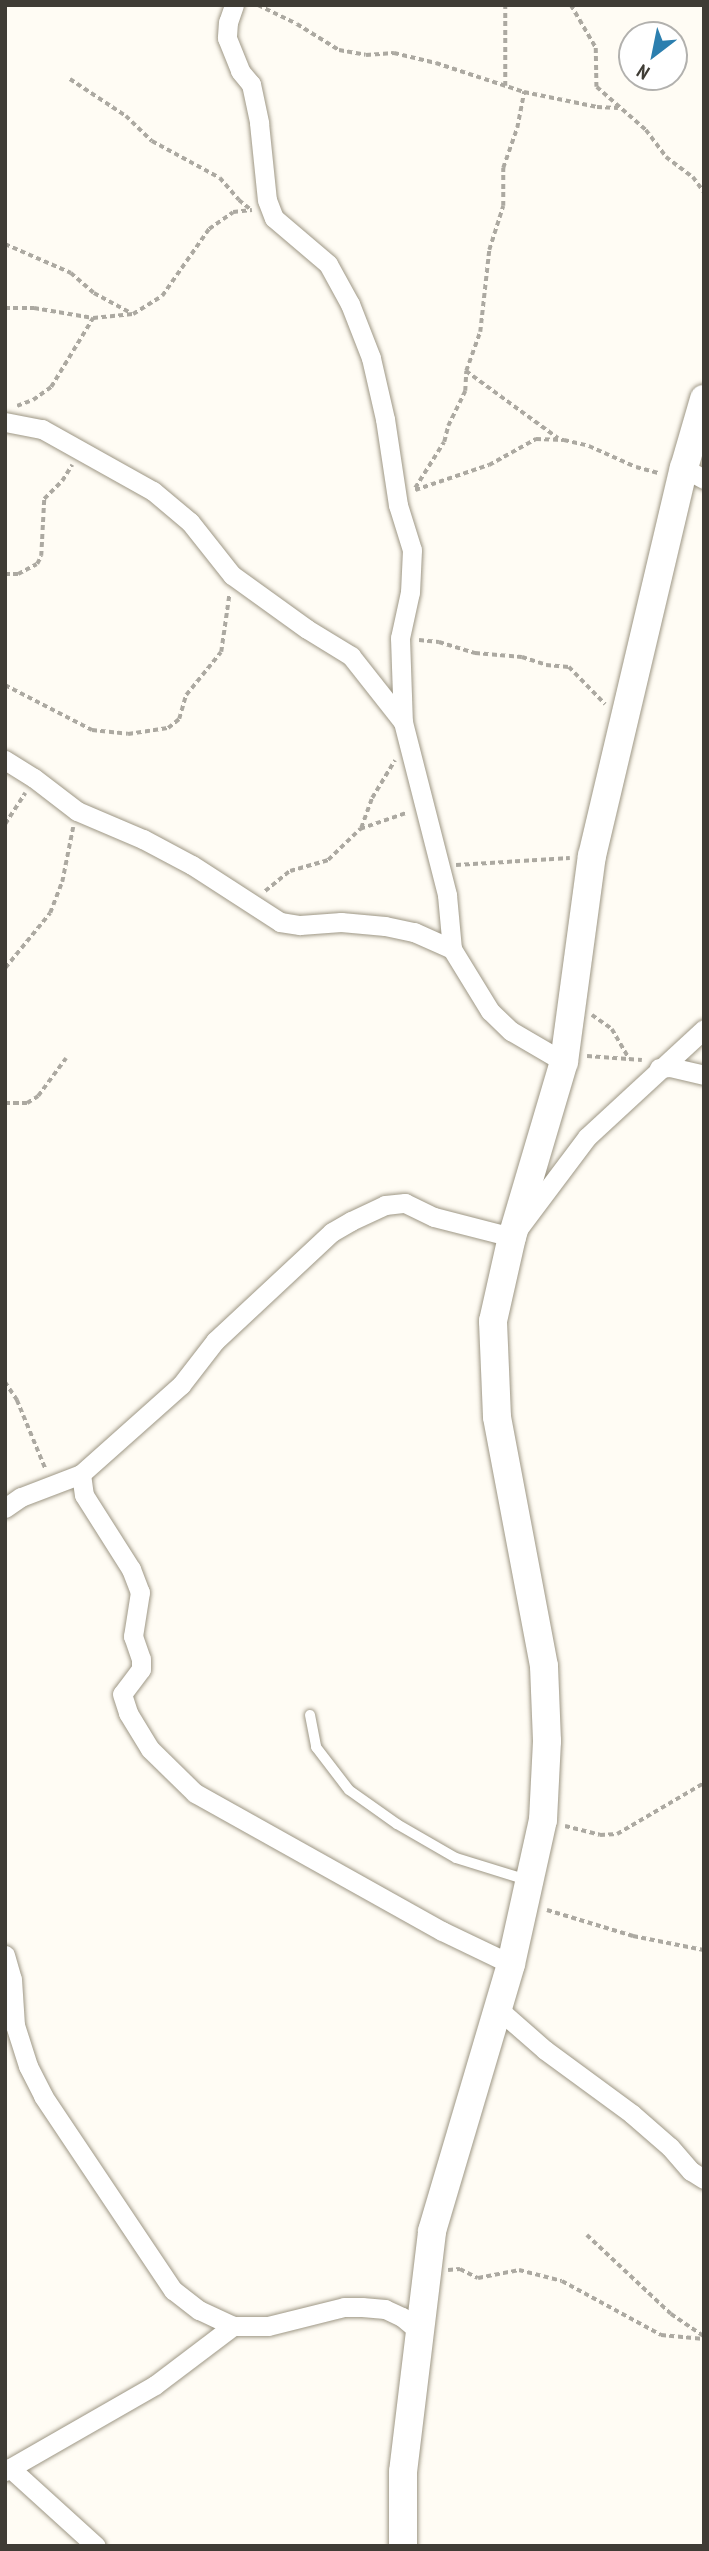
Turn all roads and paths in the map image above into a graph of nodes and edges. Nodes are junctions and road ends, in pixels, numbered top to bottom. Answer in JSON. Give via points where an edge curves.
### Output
{"nodes":[{"id":1,"x":234,"y":5,"type":"edge"},
{"id":2,"x":258,"y":5,"type":"edge"},
{"id":3,"x":505,"y":5,"type":"edge"},
{"id":4,"x":571,"y":5,"type":"edge"},
{"id":5,"x":70,"y":79,"type":"dead end"},
{"id":6,"x":505,"y":86,"type":"junction"},
{"id":7,"x":524,"y":92,"type":"junction"},
{"id":8,"x":618,"y":108,"type":"junction"},
{"id":9,"x":704,"y":192,"type":"edge"},
{"id":10,"x":252,"y":209,"type":"junction"},
{"id":11,"x":275,"y":219,"type":"junction"},
{"id":12,"x":5,"y":244,"type":"edge"},
{"id":13,"x":5,"y":308,"type":"edge"},
{"id":14,"x":132,"y":314,"type":"junction"},
{"id":15,"x":93,"y":318,"type":"junction"},
{"id":16,"x":466,"y":371,"type":"junction"},
{"id":17,"x":704,"y":399,"type":"edge"},
{"id":18,"x":9,"y":415,"type":"edge"},
{"id":19,"x":559,"y":439,"type":"junction"},
{"id":20,"x":80,"y":450,"type":"junction"},
{"id":21,"x":690,"y":475,"type":"edge"},
{"id":22,"x":5,"y":574,"type":"edge"},
{"id":23,"x":232,"y":575,"type":"junction"},
{"id":24,"x":400,"y":638,"type":"junction"},
{"id":25,"x":5,"y":685,"type":"edge"},
{"id":26,"x":626,"y":712,"type":"junction"},
{"id":27,"x":405,"y":731,"type":"junction"},
{"id":28,"x":5,"y":760,"type":"edge"},
{"id":29,"x":34,"y":778,"type":"junction"},
{"id":30,"x":424,"y":804,"type":"junction"},
{"id":31,"x":76,"y":811,"type":"junction"},
{"id":32,"x":5,"y":824,"type":"edge"},
{"id":33,"x":360,"y":829,"type":"junction"},
{"id":34,"x":592,"y":856,"type":"junction"},
{"id":35,"x":440,"y":866,"type":"junction"},
{"id":36,"x":239,"y":896,"type":"junction"},
{"id":37,"x":452,"y":949,"type":"junction"},
{"id":38,"x":5,"y":968,"type":"edge"},
{"id":39,"x":570,"y":1002,"type":"junction"},
{"id":40,"x":704,"y":1029,"type":"edge"},
{"id":41,"x":564,"y":1053,"type":"junction"},
{"id":42,"x":66,"y":1058,"type":"dead end"},
{"id":43,"x":629,"y":1058,"type":"junction"},
{"id":44,"x":659,"y":1068,"type":"junction"},
{"id":45,"x":704,"y":1075,"type":"edge"},
{"id":46,"x":5,"y":1103,"type":"edge"},
{"id":47,"x":512,"y":1237,"type":"junction"},
{"id":48,"x":5,"y":1382,"type":"edge"},
{"id":49,"x":82,"y":1474,"type":"junction"},
{"id":50,"x":54,"y":1484,"type":"junction"},
{"id":51,"x":5,"y":1508,"type":"edge"},
{"id":52,"x":310,"y":1715,"type":"dead end"},
{"id":53,"x":704,"y":1783,"type":"edge"},
{"id":54,"x":542,"y":1820,"type":"junction"},
{"id":55,"x":525,"y":1892,"type":"junction"},
{"id":56,"x":704,"y":1950,"type":"edge"},
{"id":57,"x":5,"y":1955,"type":"edge"},
{"id":58,"x":511,"y":1964,"type":"junction"},
{"id":59,"x":497,"y":2008,"type":"junction"},
{"id":60,"x":704,"y":2179,"type":"edge"},
{"id":61,"x":587,"y":2235,"type":"dead end"},
{"id":62,"x":424,"y":2277,"type":"junction"},
{"id":63,"x":233,"y":2326,"type":"junction"},
{"id":64,"x":420,"y":2332,"type":"junction"},
{"id":65,"x":704,"y":2337,"type":"edge"},
{"id":66,"x":8,"y":2469,"type":"edge"},
{"id":67,"x":96,"y":2546,"type":"edge"},
{"id":68,"x":403,"y":2546,"type":"edge"}],
"edges":[{"from":1,"to":11,"type":"street","via":[[226,38],[251,85],[267,201]]},
{"from":2,"to":6,"type":"path","via":[[339,50],[366,55],[394,53]]},
{"from":3,"to":6,"type":"path"},
{"from":4,"to":8,"type":"path","via":[[596,48],[597,87]]},
{"from":5,"to":10,"type":"path","via":[[91,90],[152,141],[220,178]]},
{"from":6,"to":7,"type":"path"},
{"from":7,"to":8,"type":"path"},
{"from":7,"to":16,"type":"path","via":[[503,168],[503,206],[489,250],[481,332]]},
{"from":8,"to":9,"type":"path","via":[[646,130],[666,157],[693,177]]},
{"from":10,"to":11,"type":"path"},
{"from":10,"to":14,"type":"path","via":[[233,212],[209,229],[162,296]]},
{"from":11,"to":24,"type":"street","via":[[328,264],[371,358],[398,505],[412,550],[410,592]]},
{"from":12,"to":14,"type":"path","via":[[71,273],[94,293]]},
{"from":13,"to":15,"type":"path"},
{"from":14,"to":15,"type":"path"},
{"from":15,"to":18,"type":"path","via":[[51,387]]},
{"from":16,"to":19,"type":"path"},
{"from":16,"to":19,"type":"path","via":[[466,391],[444,442],[412,491],[477,470],[536,439]]},
{"from":17,"to":21,"type":"street"},
{"from":18,"to":20,"type":"street"},
{"from":19,"to":21,"type":"path","via":[[589,446],[636,467]]},
{"from":20,"to":22,"type":"path","via":[[62,481],[44,499],[37,564],[18,574]]},
{"from":20,"to":23,"type":"street","via":[[173,507]]},
{"from":21,"to":26,"type":"street"},
{"from":23,"to":25,"type":"path","via":[[221,652],[186,695],[175,725],[128,734],[92,730]]},
{"from":23,"to":27,"type":"street","via":[[351,656]]},
{"from":24,"to":26,"type":"path","via":[[569,667],[602,702]]},
{"from":24,"to":27,"type":"street"},
{"from":26,"to":34,"type":"street"},
{"from":27,"to":30,"type":"street"},
{"from":27,"to":33,"type":"path"},
{"from":28,"to":29,"type":"street"},
{"from":29,"to":31,"type":"street"},
{"from":29,"to":32,"type":"path"},
{"from":30,"to":33,"type":"path","via":[[396,819]]},
{"from":30,"to":35,"type":"street"},
{"from":31,"to":36,"type":"street","via":[[143,839]]},
{"from":31,"to":38,"type":"path","via":[[62,882],[50,913]]},
{"from":33,"to":36,"type":"path","via":[[328,860],[290,871],[263,892]]},
{"from":34,"to":35,"type":"path"},
{"from":34,"to":39,"type":"street"},
{"from":35,"to":37,"type":"street"},
{"from":36,"to":37,"type":"street","via":[[280,922],[385,926],[414,932]]},
{"from":37,"to":41,"type":"street","via":[[490,1011],[511,1031]]},
{"from":39,"to":41,"type":"street"},
{"from":39,"to":43,"type":"path","via":[[612,1029]]},
{"from":40,"to":44,"type":"street"},
{"from":41,"to":43,"type":"path"},
{"from":41,"to":47,"type":"street"},
{"from":42,"to":46,"type":"path","via":[[38,1096],[27,1103]]},
{"from":43,"to":44,"type":"path"},
{"from":44,"to":45,"type":"street"},
{"from":44,"to":47,"type":"street","via":[[587,1137]]},
{"from":47,"to":49,"type":"street","via":[[434,1217],[405,1203],[386,1205],[351,1221],[332,1232],[215,1341],[164,1402]]},
{"from":47,"to":54,"type":"street","via":[[493,1321],[497,1416],[544,1666],[547,1741]]},
{"from":48,"to":50,"type":"path"},
{"from":49,"to":50,"type":"street"},
{"from":49,"to":58,"type":"street","via":[[84,1495],[131,1569],[140,1592],[133,1636],[141,1669],[122,1694],[150,1749],[195,1793],[398,1908]]},
{"from":50,"to":51,"type":"street"},
{"from":52,"to":55,"type":"lane","via":[[316,1747],[349,1790],[397,1824]]},
{"from":53,"to":54,"type":"path","via":[[617,1834],[600,1835]]},
{"from":54,"to":55,"type":"street"},
{"from":55,"to":56,"type":"path","via":[[632,1936]]},
{"from":55,"to":58,"type":"street"},
{"from":57,"to":63,"type":"street","via":[[12,1979],[15,2025],[27,2066],[43,2096],[173,2290],[199,2310]]},
{"from":58,"to":59,"type":"street"},
{"from":59,"to":60,"type":"street"},
{"from":59,"to":62,"type":"street","via":[[432,2231]]},
{"from":61,"to":65,"type":"path","via":[[671,2314]]},
{"from":62,"to":64,"type":"street"},
{"from":62,"to":65,"type":"path","via":[[455,2269],[478,2278],[519,2270],[562,2281],[661,2335]]},
{"from":63,"to":64,"type":"street","via":[[268,2326],[344,2307],[362,2307],[385,2309]]},
{"from":63,"to":66,"type":"street","via":[[155,2385]]},
{"from":64,"to":68,"type":"street","via":[[403,2472]]},
{"from":66,"to":67,"type":"street"}]}
